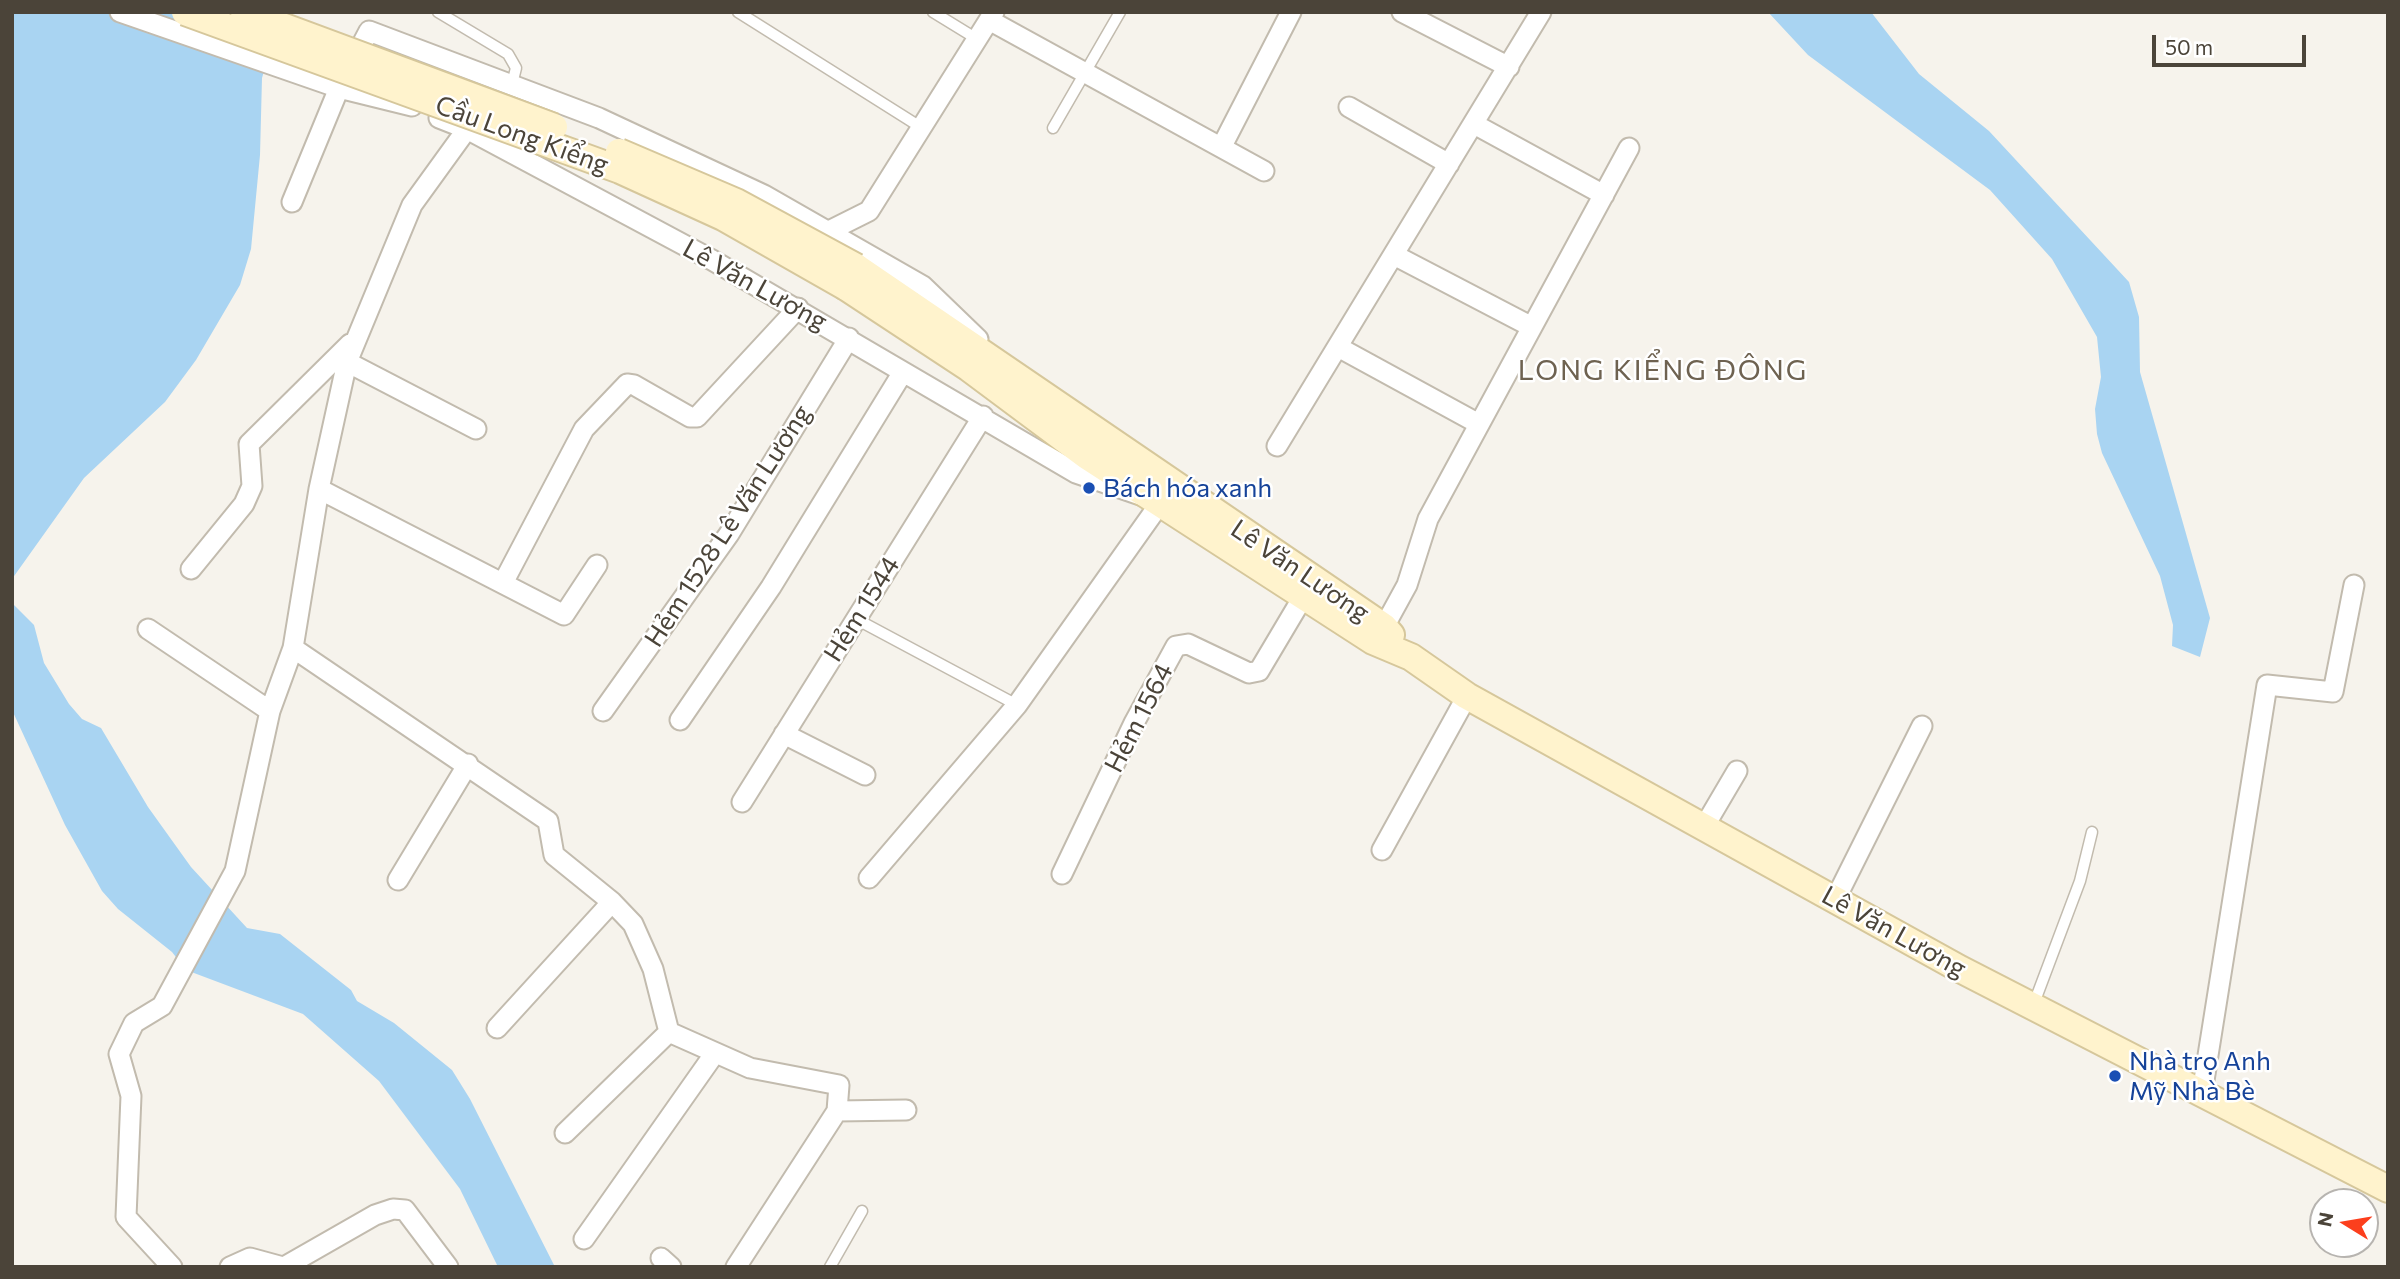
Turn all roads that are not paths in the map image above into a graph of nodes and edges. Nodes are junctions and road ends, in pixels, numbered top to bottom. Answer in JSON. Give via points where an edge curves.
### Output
{"nodes":[{"id":1,"x":120,"y":12,"type":"edge"},
{"id":2,"x":185,"y":12,"type":"edge"},
{"id":3,"x":244,"y":12,"type":"edge"},
{"id":4,"x":438,"y":12,"type":"edge"},
{"id":5,"x":738,"y":12,"type":"edge"},
{"id":6,"x":933,"y":12,"type":"edge"},
{"id":7,"x":1119,"y":12,"type":"edge"},
{"id":8,"x":1291,"y":12,"type":"edge"},
{"id":9,"x":1402,"y":12,"type":"edge"},
{"id":10,"x":1541,"y":12,"type":"edge"},
{"id":11,"x":991,"y":16,"type":"edge"},
{"id":12,"x":977,"y":39,"type":"junction"},
{"id":13,"x":1509,"y":67,"type":"junction"},
{"id":14,"x":1086,"y":72,"type":"junction"},
{"id":15,"x":512,"y":84,"type":"junction"},
{"id":16,"x":339,"y":88,"type":"junction"},
{"id":17,"x":1349,"y":107,"type":"dead end"},
{"id":18,"x":1474,"y":124,"type":"junction"},
{"id":19,"x":922,"y":128,"type":"junction"},
{"id":20,"x":1053,"y":128,"type":"dead end"},
{"id":21,"x":467,"y":129,"type":"junction"},
{"id":22,"x":1222,"y":146,"type":"junction"},
{"id":23,"x":1629,"y":148,"type":"dead end"},
{"id":24,"x":1449,"y":164,"type":"junction"},
{"id":25,"x":1264,"y":171,"type":"dead end"},
{"id":26,"x":1604,"y":195,"type":"junction"},
{"id":27,"x":292,"y":202,"type":"dead end"},
{"id":28,"x":829,"y":231,"type":"junction"},
{"id":29,"x":1394,"y":255,"type":"junction"},
{"id":30,"x":851,"y":277,"type":"junction"},
{"id":31,"x":798,"y":309,"type":"junction"},
{"id":32,"x":1532,"y":327,"type":"junction"},
{"id":33,"x":849,"y":338,"type":"junction"},
{"id":34,"x":356,"y":339,"type":"junction"},
{"id":35,"x":1338,"y":346,"type":"junction"},
{"id":36,"x":347,"y":362,"type":"junction"},
{"id":37,"x":903,"y":372,"type":"junction"},
{"id":38,"x":1011,"y":372,"type":"junction"},
{"id":39,"x":983,"y":416,"type":"junction"},
{"id":40,"x":1479,"y":425,"type":"junction"},
{"id":41,"x":476,"y":429,"type":"dead end"},
{"id":42,"x":1277,"y":446,"type":"dead end"},
{"id":43,"x":319,"y":489,"type":"junction"},
{"id":44,"x":1161,"y":502,"type":"junction"},
{"id":45,"x":597,"y":565,"type":"dead end"},
{"id":46,"x":191,"y":569,"type":"dead end"},
{"id":47,"x":503,"y":583,"type":"junction"},
{"id":48,"x":2354,"y":585,"type":"dead end"},
{"id":49,"x":1303,"y":597,"type":"junction"},
{"id":50,"x":856,"y":619,"type":"junction"},
{"id":51,"x":1384,"y":627,"type":"junction"},
{"id":52,"x":148,"y":629,"type":"dead end"},
{"id":53,"x":293,"y":648,"type":"junction"},
{"id":54,"x":1411,"y":657,"type":"junction"},
{"id":55,"x":1467,"y":696,"type":"junction"},
{"id":56,"x":1017,"y":705,"type":"junction"},
{"id":57,"x":271,"y":711,"type":"junction"},
{"id":58,"x":603,"y":711,"type":"dead end"},
{"id":59,"x":680,"y":720,"type":"dead end"},
{"id":60,"x":1922,"y":726,"type":"dead end"},
{"id":61,"x":784,"y":734,"type":"junction"},
{"id":62,"x":467,"y":764,"type":"junction"},
{"id":63,"x":865,"y":775,"type":"dead end"},
{"id":64,"x":1735,"y":775,"type":"dead end"},
{"id":65,"x":742,"y":802,"type":"dead end"},
{"id":66,"x":1706,"y":823,"type":"junction"},
{"id":67,"x":2092,"y":832,"type":"dead end"},
{"id":68,"x":1382,"y":850,"type":"dead end"},
{"id":69,"x":1062,"y":873,"type":"dead end"},
{"id":70,"x":869,"y":878,"type":"dead end"},
{"id":71,"x":398,"y":880,"type":"dead end"},
{"id":72,"x":1837,"y":895,"type":"junction"},
{"id":73,"x":612,"y":902,"type":"junction"},
{"id":74,"x":2032,"y":1006,"type":"junction"},
{"id":75,"x":497,"y":1028,"type":"dead end"},
{"id":76,"x":669,"y":1032,"type":"junction"},
{"id":77,"x":715,"y":1053,"type":"junction"},
{"id":78,"x":2202,"y":1093,"type":"junction"},
{"id":79,"x":906,"y":1110,"type":"dead end"},
{"id":80,"x":837,"y":1111,"type":"junction"},
{"id":81,"x":565,"y":1133,"type":"dead end"},
{"id":82,"x":2388,"y":1189,"type":"edge"},
{"id":83,"x":862,"y":1211,"type":"dead end"},
{"id":84,"x":584,"y":1239,"type":"dead end"},
{"id":85,"x":172,"y":1267,"type":"edge"},
{"id":86,"x":230,"y":1267,"type":"edge"},
{"id":87,"x":283,"y":1267,"type":"edge"},
{"id":88,"x":448,"y":1267,"type":"edge"},
{"id":89,"x":736,"y":1267,"type":"edge"},
{"id":90,"x":830,"y":1267,"type":"edge"}],
"edges":[{"from":1,"to":16,"type":"street","name":"Lê Văn Lương"},
{"from":2,"to":30,"type":"main road","name":"Cầu Long Kiểng","bridge":true,"via":[[620,170]]},
{"from":3,"to":30,"type":"main road","name":"Cầu Long Kiểng","bridge":true,"via":[[673,173],[736,202]]},
{"from":4,"to":15,"type":"lane","via":[[508,54],[516,68]]},
{"from":5,"to":19,"type":"lane"},
{"from":6,"to":12,"type":"lane"},
{"from":7,"to":14,"type":"lane"},
{"from":8,"to":22,"type":"street"},
{"from":9,"to":13,"type":"street"},
{"from":10,"to":13,"type":"street"},
{"from":11,"to":12,"type":"street"},
{"from":11,"to":14,"type":"street"},
{"from":12,"to":19,"type":"street"},
{"from":13,"to":18,"type":"street"},
{"from":14,"to":20,"type":"lane"},
{"from":14,"to":22,"type":"street"},
{"from":15,"to":16,"type":"street","name":"Lê Văn Lương","via":[[369,31]]},
{"from":15,"to":28,"type":"street","name":"Lê Văn Lương","via":[[656,143]]},
{"from":16,"to":21,"type":"street","name":"Lê Văn Lương","via":[[406,104]]},
{"from":16,"to":27,"type":"street"},
{"from":17,"to":24,"type":"street"},
{"from":18,"to":24,"type":"street"},
{"from":18,"to":26,"type":"street"},
{"from":19,"to":28,"type":"street","via":[[869,211]]},
{"from":21,"to":31,"type":"street","name":"Lê Văn Lương"},
{"from":21,"to":34,"type":"street","via":[[412,205]]},
{"from":22,"to":25,"type":"street"},
{"from":23,"to":26,"type":"street"},
{"from":24,"to":29,"type":"street"},
{"from":26,"to":32,"type":"street"},
{"from":28,"to":38,"type":"street","name":"Lê Văn Lương","via":[[922,286]]},
{"from":29,"to":32,"type":"street"},
{"from":29,"to":35,"type":"street"},
{"from":30,"to":38,"type":"main road","name":"Lê Văn Lương"},
{"from":30,"to":44,"type":"main road","name":"Lê Văn Lương","via":[[1087,456]]},
{"from":31,"to":33,"type":"street","name":"Lê Văn Lương"},
{"from":31,"to":47,"type":"street","via":[[697,417],[627,384],[584,429]]},
{"from":32,"to":40,"type":"street"},
{"from":33,"to":37,"type":"street","name":"Lê Văn Lương"},
{"from":33,"to":58,"type":"street","name":"Hẻm 1528 Lê Văn Lương","via":[[729,534]]},
{"from":34,"to":36,"type":"street"},
{"from":34,"to":46,"type":"street","via":[[249,444],[252,486],[244,503]]},
{"from":35,"to":40,"type":"street"},
{"from":35,"to":42,"type":"street"},
{"from":36,"to":41,"type":"street"},
{"from":36,"to":43,"type":"street"},
{"from":37,"to":39,"type":"street","name":"Lê Văn Lương"},
{"from":37,"to":59,"type":"street","via":[[771,587]]},
{"from":38,"to":51,"type":"main road","name":"Lê Văn Lương"},
{"from":39,"to":44,"type":"street","name":"Lê Văn Lương","via":[[1076,473]]},
{"from":39,"to":50,"type":"street","name":"Hẻm 1544"},
{"from":40,"to":51,"type":"street","via":[[1428,519],[1407,585]]},
{"from":43,"to":47,"type":"street"},
{"from":43,"to":53,"type":"street"},
{"from":44,"to":49,"type":"main road","name":"Lê Văn Lương"},
{"from":44,"to":56,"type":"street"},
{"from":45,"to":47,"type":"street","via":[[564,615]]},
{"from":48,"to":78,"type":"street","via":[[2333,692],[2267,685]]},
{"from":49,"to":54,"type":"main road","name":"Lê Văn Lương","via":[[1373,641]]},
{"from":49,"to":69,"type":"street","name":"Hẻm 1564","via":[[1259,671],[1249,673],[1188,644],[1176,646]]},
{"from":50,"to":56,"type":"lane"},
{"from":50,"to":61,"type":"street","name":"Hẻm 1544"},
{"from":51,"to":54,"type":"main road","name":"Lê Văn Lương"},
{"from":52,"to":57,"type":"street"},
{"from":53,"to":57,"type":"street"},
{"from":53,"to":62,"type":"street"},
{"from":54,"to":55,"type":"main road","name":"Lê Văn Lương"},
{"from":55,"to":66,"type":"main road","name":"Lê Văn Lương"},
{"from":55,"to":68,"type":"street"},
{"from":56,"to":70,"type":"street"},
{"from":57,"to":85,"type":"street","via":[[235,871],[162,1006],[134,1023],[119,1054],[131,1097],[126,1217]]},
{"from":60,"to":72,"type":"street"},
{"from":61,"to":63,"type":"street"},
{"from":61,"to":65,"type":"street","name":"Hẻm 1544"},
{"from":62,"to":71,"type":"street"},
{"from":62,"to":73,"type":"street","via":[[548,821],[554,855]]},
{"from":64,"to":66,"type":"street"},
{"from":66,"to":72,"type":"main road","name":"Lê Văn Lương"},
{"from":67,"to":74,"type":"lane","via":[[2080,881]]},
{"from":72,"to":74,"type":"main road","name":"Lê Văn Lương"},
{"from":73,"to":75,"type":"street"},
{"from":73,"to":76,"type":"street","via":[[633,924],[648,958]]},
{"from":74,"to":78,"type":"main road","name":"Lê Văn Lương"},
{"from":76,"to":77,"type":"street"},
{"from":76,"to":81,"type":"street"},
{"from":77,"to":80,"type":"street","via":[[750,1068],[839,1084]]},
{"from":77,"to":84,"type":"street"},
{"from":78,"to":82,"type":"main road","name":"Lê Văn Lương"},
{"from":79,"to":80,"type":"street"},
{"from":80,"to":89,"type":"street"},
{"from":83,"to":90,"type":"lane"},
{"from":86,"to":87,"type":"street","via":[[250,1258]]},
{"from":87,"to":88,"type":"street","via":[[393,1209],[405,1210]]}]}
